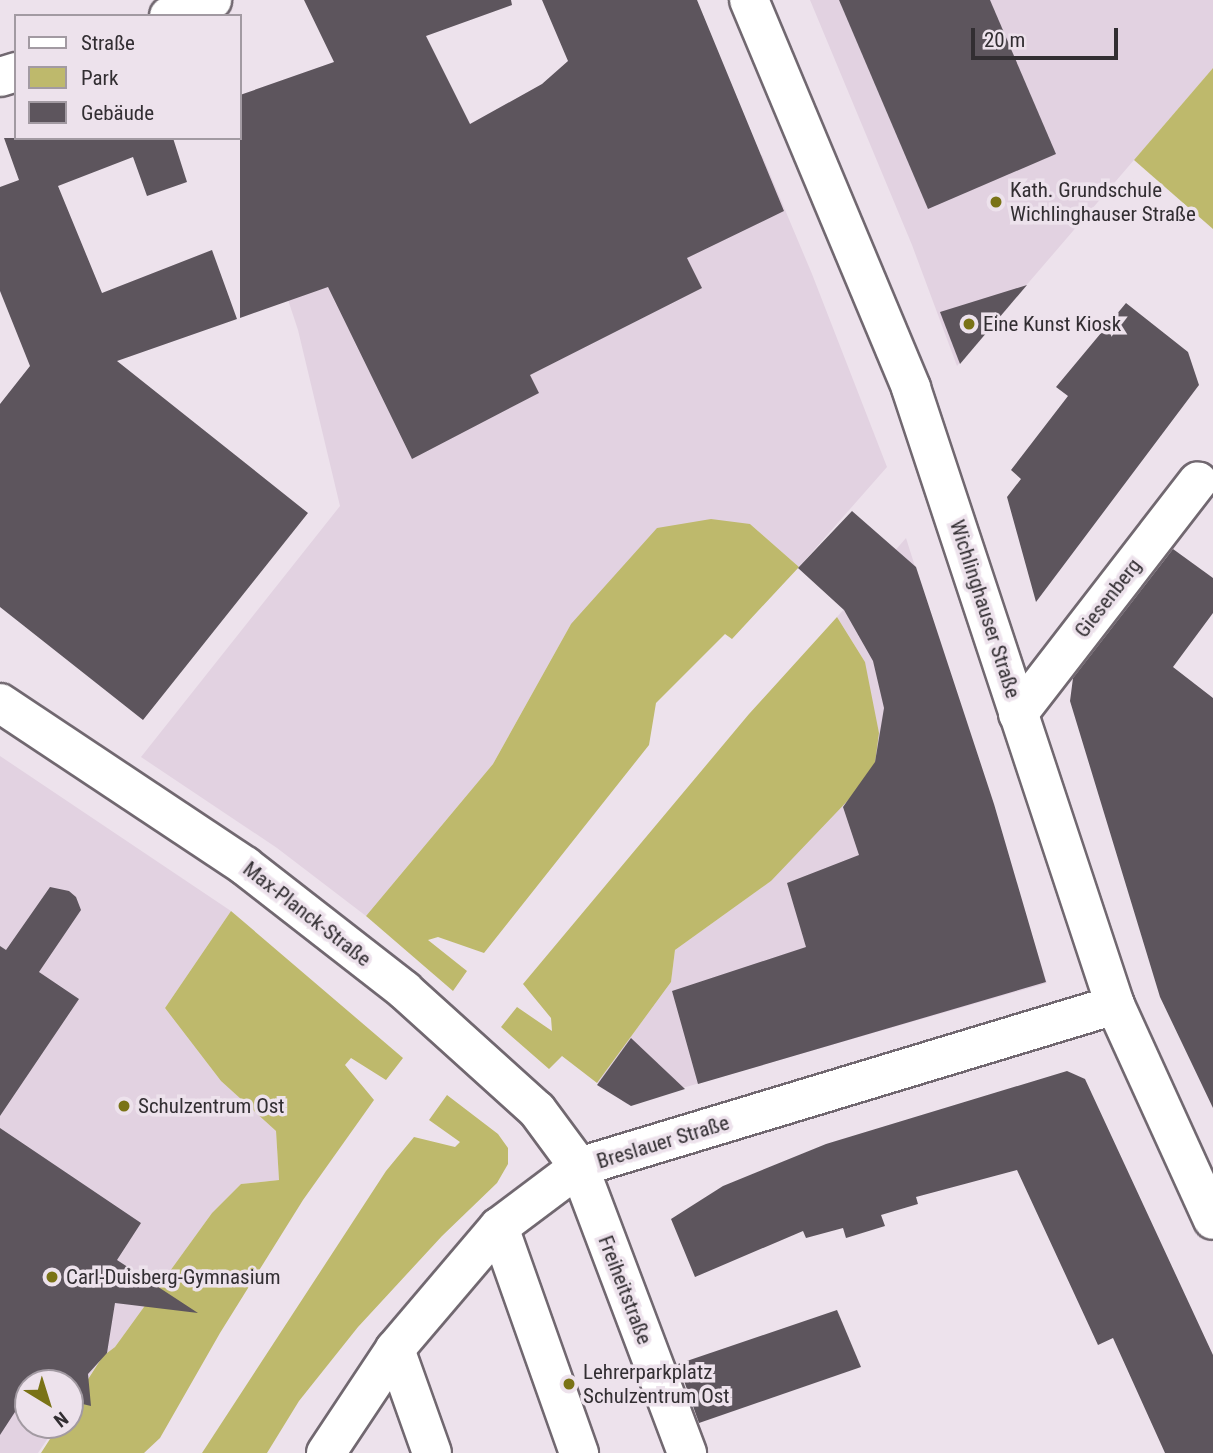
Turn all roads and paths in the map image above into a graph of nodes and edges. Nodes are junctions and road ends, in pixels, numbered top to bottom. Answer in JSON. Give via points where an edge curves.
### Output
{"nodes":[{"id":1,"x":212,"y":0,"type":"edge"},
{"id":2,"x":749,"y":0,"type":"edge"},
{"id":3,"x":174,"y":14,"type":"edge"},
{"id":4,"x":1198,"y":481,"type":"dead end"},
{"id":5,"x":0,"y":703,"type":"edge"},
{"id":6,"x":1018,"y":714,"type":"junction"},
{"id":7,"x":1115,"y":1005,"type":"junction"},
{"id":8,"x":579,"y":1167,"type":"junction"},
{"id":9,"x":1213,"y":1220,"type":"edge"},
{"id":10,"x":499,"y":1227,"type":"junction"},
{"id":11,"x":396,"y":1349,"type":"junction"},
{"id":12,"x":326,"y":1453,"type":"edge"},
{"id":13,"x":432,"y":1453,"type":"edge"},
{"id":14,"x":579,"y":1453,"type":"edge"},
{"id":15,"x":687,"y":1453,"type":"edge"}],
"edges":[{"from":1,"to":3,"type":"street"},
{"from":2,"to":6,"type":"street","name":"Wichlinghauser Straße","via":[[911,388]]},
{"from":4,"to":6,"type":"street","name":"Giesenberg"},
{"from":5,"to":8,"type":"street","name":"Max-Planck-Straße","via":[[245,866],[404,990],[537,1110]]},
{"from":6,"to":7,"type":"street","name":"Wichlinghauser Straße"},
{"from":7,"to":8,"type":"street","name":"Breslauer Straße"},
{"from":7,"to":9,"type":"street","name":"Wichlinghauser Straße"},
{"from":8,"to":10,"type":"street","name":"Breslauer Straße"},
{"from":8,"to":15,"type":"street","name":"Freiheitstraße"},
{"from":10,"to":11,"type":"street","name":"Breslauer Straße"},
{"from":10,"to":14,"type":"street"},
{"from":11,"to":12,"type":"street","name":"Breslauer Straße"},
{"from":11,"to":13,"type":"street"}]}
